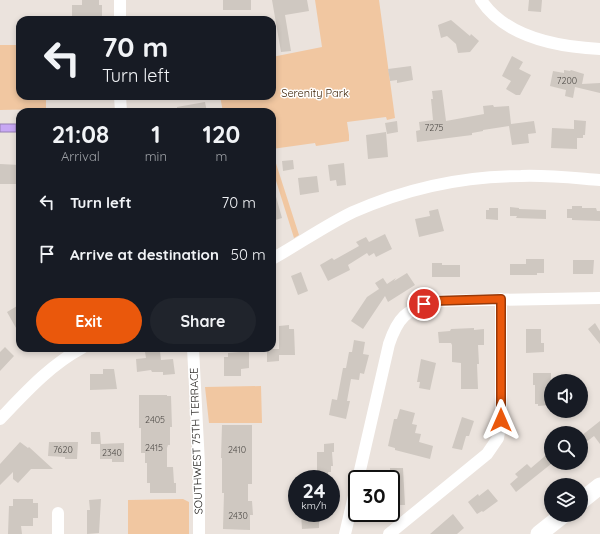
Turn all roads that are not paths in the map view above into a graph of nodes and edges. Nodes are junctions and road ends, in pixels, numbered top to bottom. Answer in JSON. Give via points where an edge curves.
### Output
{"nodes":[{"id":1,"x":120,"y":0,"type":"edge"},
{"id":2,"x":481,"y":0,"type":"edge"},
{"id":3,"x":120,"y":16,"type":"edge"},
{"id":4,"x":600,"y":49,"type":"edge"},
{"id":5,"x":600,"y":180,"type":"edge"},
{"id":6,"x":276,"y":257,"type":"edge"},
{"id":7,"x":600,"y":298,"type":"edge"},
{"id":8,"x":501,"y":299,"type":"junction"},
{"id":9,"x":75,"y":352,"type":"edge"},
{"id":10,"x":193,"y":352,"type":"edge"},
{"id":11,"x":0,"y":419,"type":"edge"},
{"id":12,"x":360,"y":470,"type":"edge"},
{"id":13,"x":600,"y":486,"type":"edge"},
{"id":14,"x":588,"y":495,"type":"edge"},
{"id":15,"x":58,"y":512,"type":"dead end"},
{"id":16,"x":348,"y":521,"type":"edge"},
{"id":17,"x":555,"y":522,"type":"edge"},
{"id":18,"x":58,"y":534,"type":"edge"},
{"id":19,"x":199,"y":534,"type":"edge"},
{"id":20,"x":345,"y":534,"type":"edge"},
{"id":21,"x":389,"y":534,"type":"edge"},
{"id":22,"x":539,"y":534,"type":"edge"}],
"edges":[{"from":1,"to":3,"type":"street"},
{"from":2,"to":4,"type":"street","via":[[498,19],[526,35],[577,47]]},
{"from":5,"to":6,"type":"street","via":[[512,176],[467,180],[423,188],[393,196],[352,213]]},
{"from":7,"to":8,"type":"street"},
{"from":8,"to":12,"type":"street","via":[[432,301],[416,307],[403,316],[394,329],[389,344]]},
{"from":8,"to":21,"type":"street","via":[[501,420],[498,438],[487,454]]},
{"from":9,"to":11,"type":"street","via":[[51,369]]},
{"from":10,"to":19,"type":"street","name":"SOUTHWEST 75TH TERRACE","via":[[199,464]]},
{"from":13,"to":14,"type":"main road"},
{"from":15,"to":18,"type":"street"},
{"from":16,"to":20,"type":"street"},
{"from":17,"to":22,"type":"main road"}]}
